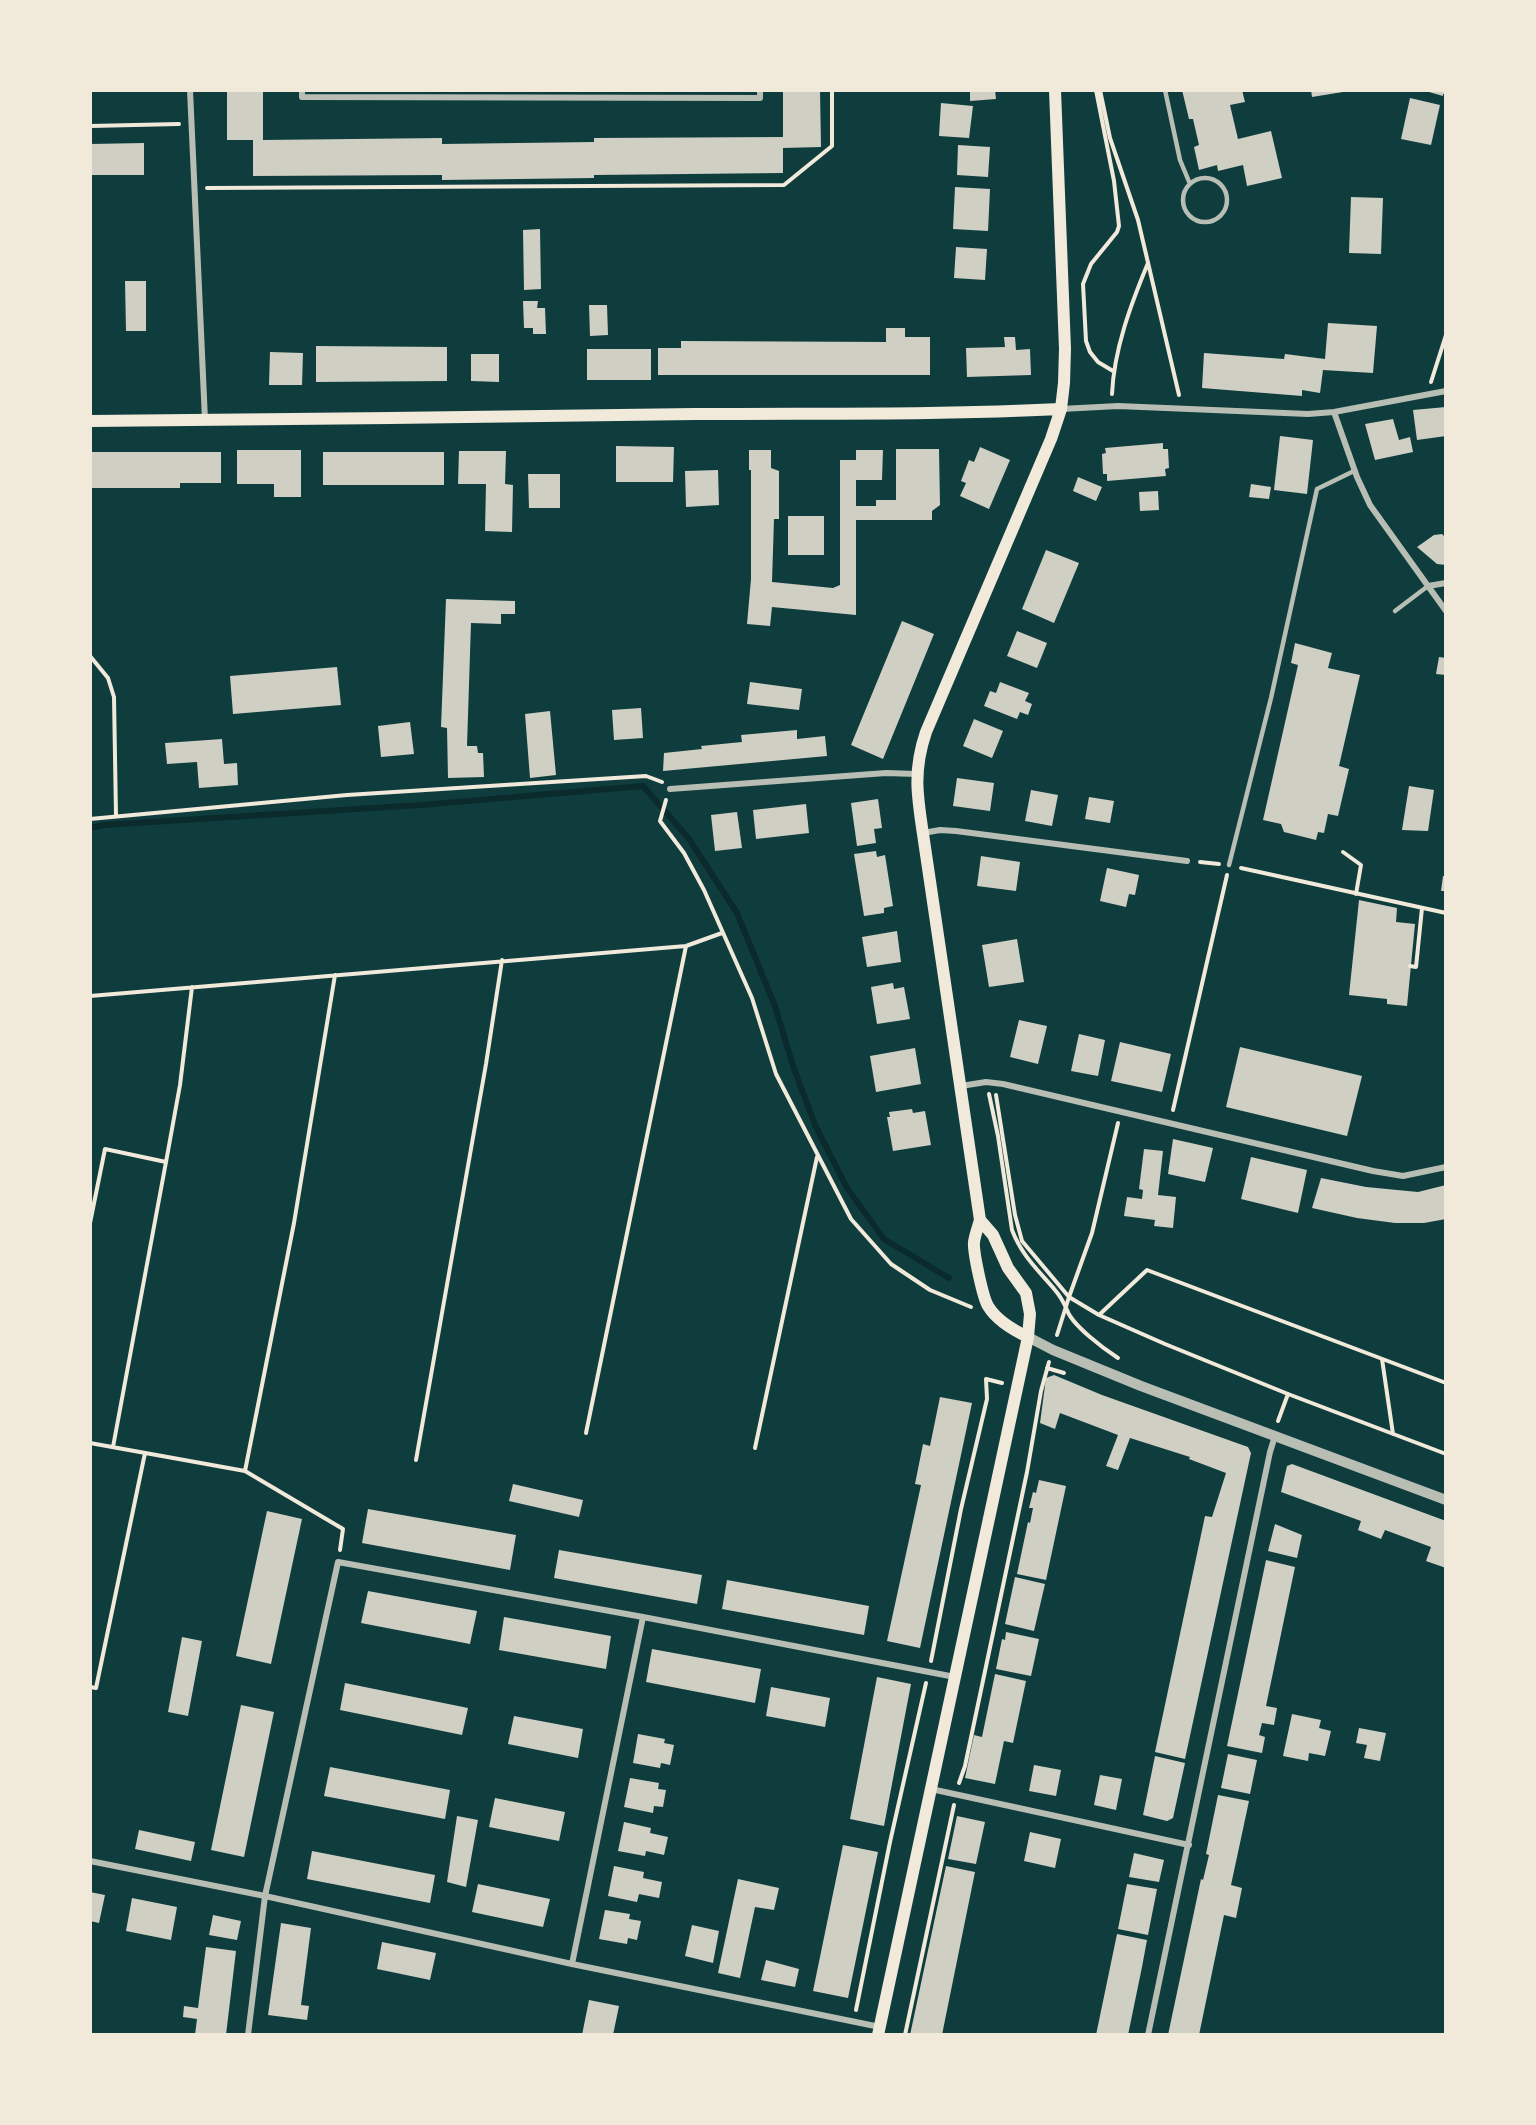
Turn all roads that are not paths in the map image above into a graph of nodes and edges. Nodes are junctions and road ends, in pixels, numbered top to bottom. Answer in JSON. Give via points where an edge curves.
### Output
{"nodes":[{"id":1,"x":190,"y":90,"type":"edge"},
{"id":2,"x":302,"y":90,"type":"edge"},
{"id":3,"x":760,"y":90,"type":"edge"},
{"id":4,"x":1055,"y":90,"type":"edge"},
{"id":5,"x":1165,"y":90,"type":"edge"},
{"id":6,"x":1190,"y":184,"type":"junction"},
{"id":7,"x":1446,"y":392,"type":"edge"},
{"id":8,"x":1061,"y":409,"type":"junction"},
{"id":9,"x":1334,"y":412,"type":"junction"},
{"id":10,"x":205,"y":420,"type":"junction"},
{"id":11,"x":90,"y":421,"type":"edge"},
{"id":12,"x":1354,"y":471,"type":"junction"},
{"id":13,"x":1446,"y":583,"type":"edge"},
{"id":14,"x":1428,"y":586,"type":"junction"},
{"id":15,"x":1395,"y":611,"type":"dead end"},
{"id":16,"x":1446,"y":611,"type":"edge"},
{"id":17,"x":916,"y":774,"type":"junction"},
{"id":18,"x":668,"y":792,"type":"road end"},
{"id":19,"x":923,"y":834,"type":"junction"},
{"id":20,"x":1187,"y":861,"type":"road end"},
{"id":21,"x":1229,"y":865,"type":"road end"},
{"id":22,"x":960,"y":1086,"type":"junction"},
{"id":23,"x":1446,"y":1167,"type":"edge"},
{"id":24,"x":980,"y":1220,"type":"junction"},
{"id":25,"x":1028,"y":1337,"type":"junction"},
{"id":26,"x":1275,"y":1436,"type":"junction"},
{"id":27,"x":1446,"y":1500,"type":"edge"},
{"id":28,"x":643,"y":1617,"type":"junction"},
{"id":29,"x":955,"y":1677,"type":"junction"},
{"id":30,"x":931,"y":1789,"type":"junction"},
{"id":31,"x":1189,"y":1845,"type":"junction"},
{"id":32,"x":90,"y":1861,"type":"edge"},
{"id":33,"x":265,"y":1896,"type":"junction"},
{"id":34,"x":572,"y":1964,"type":"junction"},
{"id":35,"x":879,"y":2031,"type":"edge"},
{"id":36,"x":248,"y":2035,"type":"edge"},
{"id":37,"x":1148,"y":2035,"type":"edge"}],
"edges":[{"from":1,"to":10,"type":"street"},
{"from":2,"to":3,"type":"street","via":[[302,97],[760,98]]},
{"from":4,"to":8,"type":"main road","via":[[1065,349]]},
{"from":5,"to":6,"type":"lane","via":[[1180,160]]},
{"from":6,"to":6,"type":"lane","via":[[1183,203],[1190,216],[1209,222],[1222,214],[1227,201],[1219,183],[1205,178]]},
{"from":7,"to":9,"type":"street"},
{"from":8,"to":9,"type":"street","via":[[1111,406]]},
{"from":8,"to":10,"type":"main road"},
{"from":8,"to":17,"type":"main road","via":[[926,732]]},
{"from":9,"to":12,"type":"street"},
{"from":10,"to":11,"type":"main road"},
{"from":12,"to":14,"type":"street","via":[[1370,505]]},
{"from":12,"to":21,"type":"lane","via":[[1317,489]]},
{"from":13,"to":14,"type":"street"},
{"from":14,"to":15,"type":"lane"},
{"from":14,"to":16,"type":"street"},
{"from":17,"to":18,"type":"street","via":[[886,773]]},
{"from":17,"to":19,"type":"main road"},
{"from":19,"to":20,"type":"street","via":[[956,831]]},
{"from":19,"to":22,"type":"main road"},
{"from":22,"to":23,"type":"street","via":[[994,1082],[1373,1171],[1403,1176]]},
{"from":22,"to":24,"type":"main road"},
{"from":24,"to":25,"type":"main road","via":[[993,1235],[1008,1268],[1026,1293],[1030,1314]]},
{"from":24,"to":25,"type":"main road","via":[[974,1243],[987,1304],[999,1320]]},
{"from":25,"to":26,"type":"street","via":[[1141,1386]]},
{"from":25,"to":29,"type":"main road"},
{"from":26,"to":27,"type":"street"},
{"from":26,"to":31,"type":"street"},
{"from":28,"to":29,"type":"street"},
{"from":28,"to":33,"type":"street","via":[[338,1562]]},
{"from":28,"to":34,"type":"street"},
{"from":29,"to":30,"type":"main road"},
{"from":30,"to":31,"type":"street"},
{"from":30,"to":35,"type":"main road"},
{"from":31,"to":37,"type":"street"},
{"from":32,"to":33,"type":"street"},
{"from":33,"to":34,"type":"street"},
{"from":33,"to":36,"type":"street"},
{"from":34,"to":35,"type":"street","via":[[854,2022]]}]}
